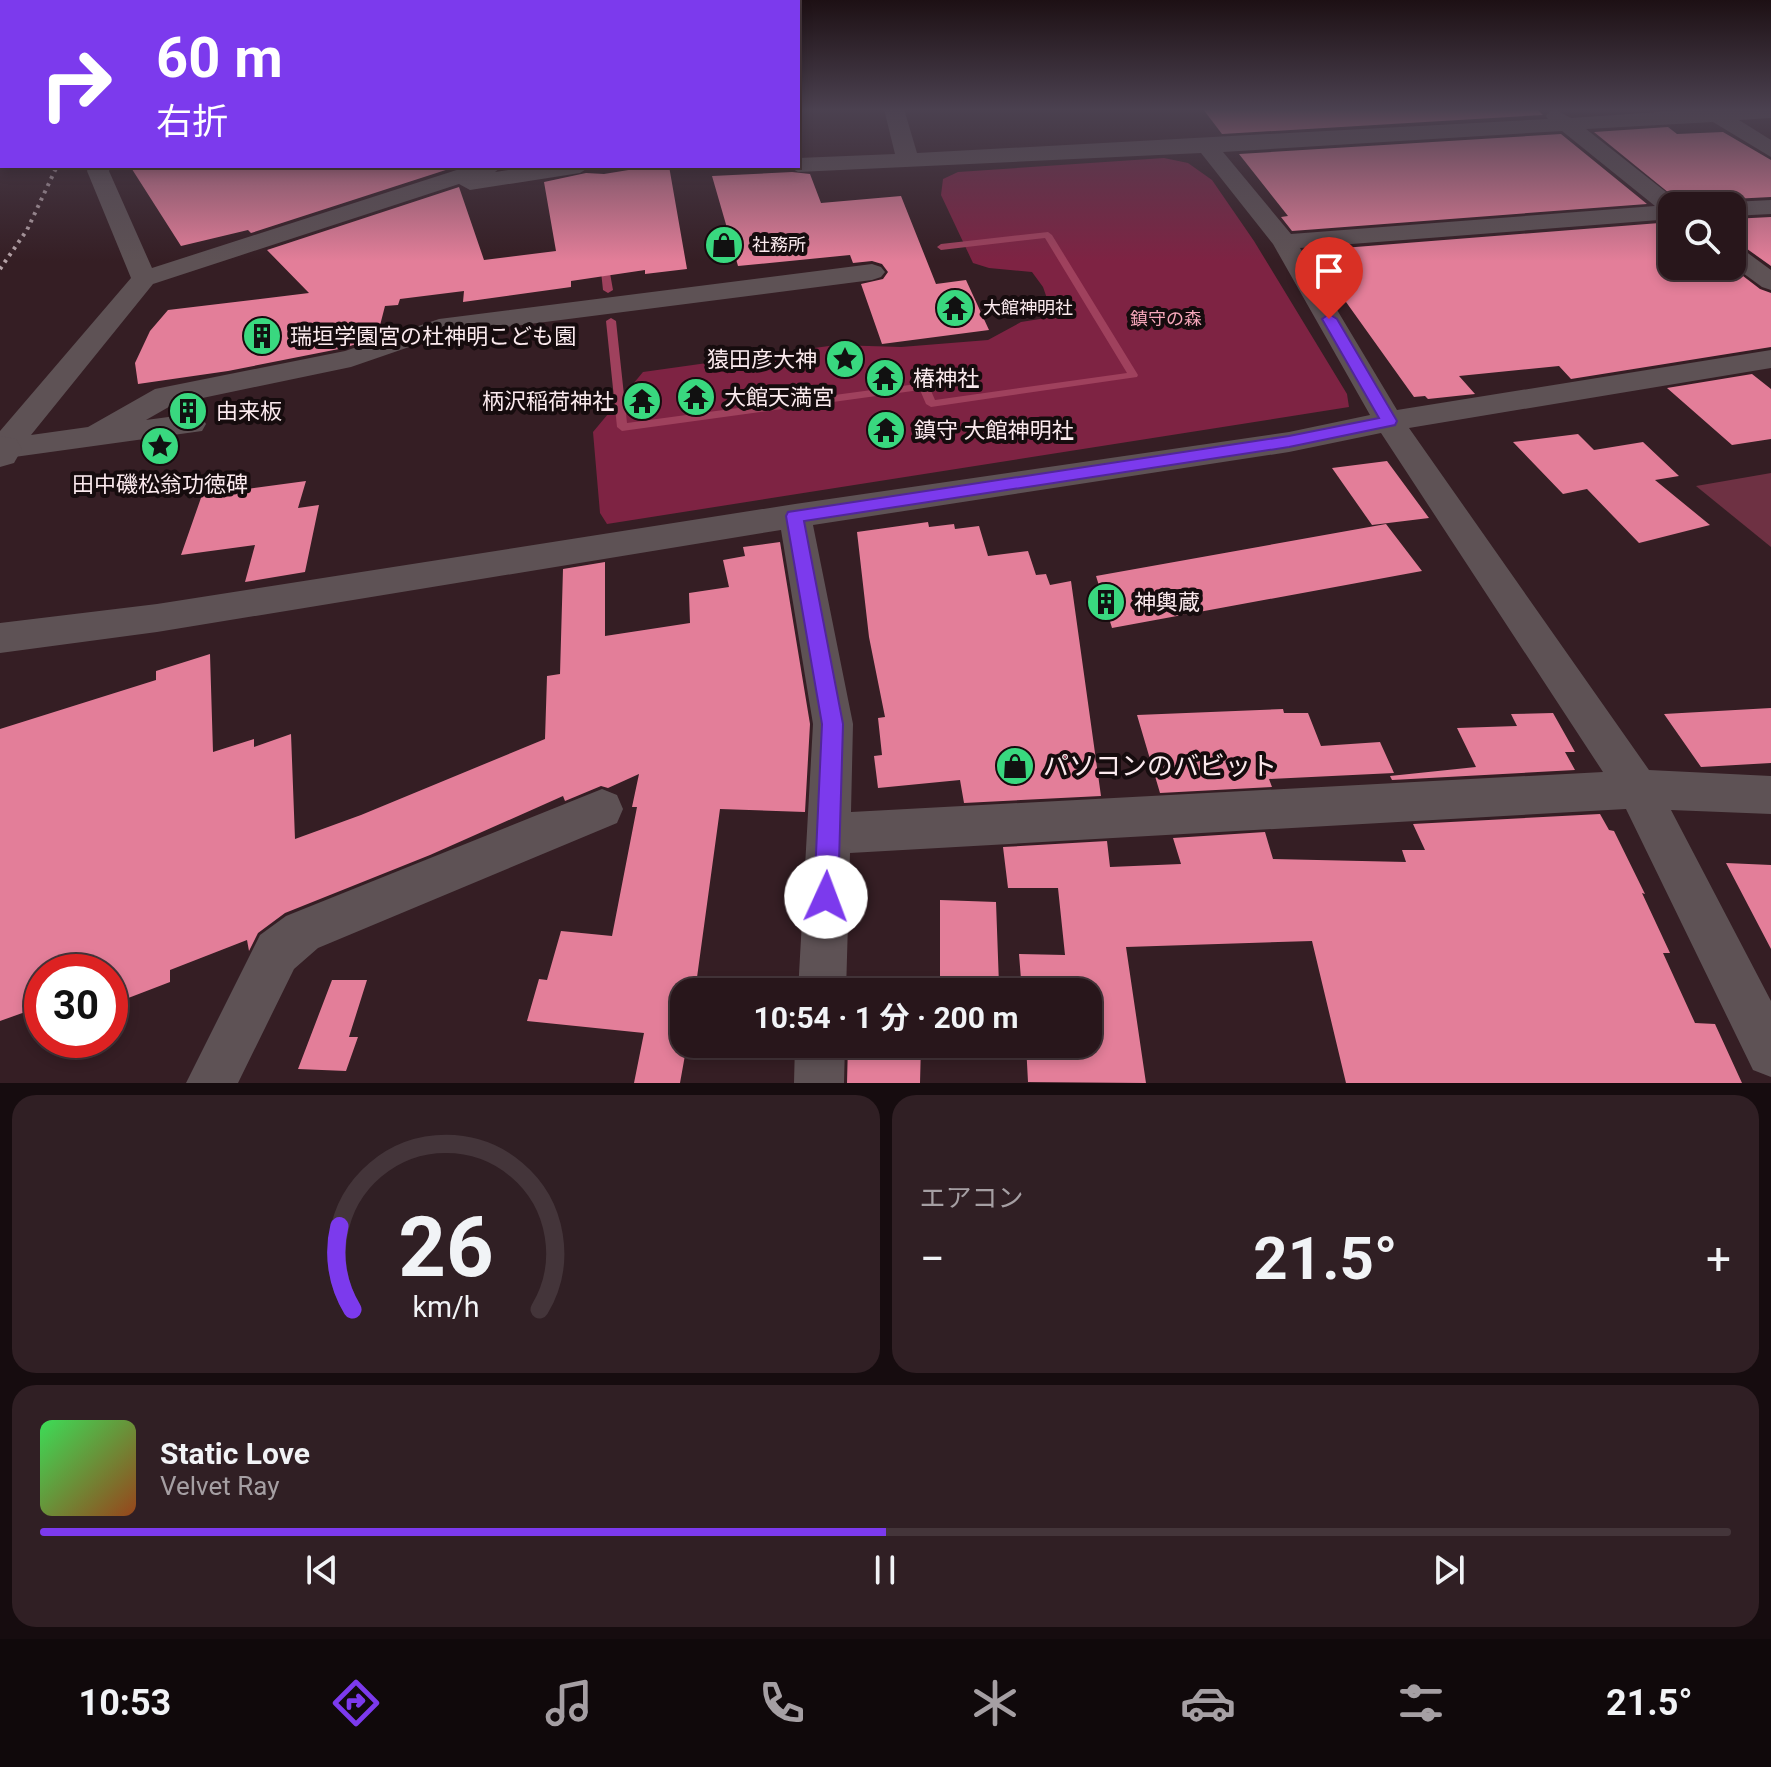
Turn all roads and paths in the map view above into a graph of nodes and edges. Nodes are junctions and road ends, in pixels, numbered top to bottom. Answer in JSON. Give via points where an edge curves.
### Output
{"nodes":[{"id":1,"x":908,"y":160,"type":"joint"},
{"id":2,"x":918,"y":160,"type":"edge"},
{"id":3,"x":1218,"y":160,"type":"edge"},
{"id":4,"x":1610,"y":160,"type":"edge"},
{"id":5,"x":800,"y":165,"type":"edge"},
{"id":6,"x":99,"y":168,"type":"edge"},
{"id":7,"x":486,"y":168,"type":"edge"},
{"id":8,"x":567,"y":168,"type":"edge"},
{"id":9,"x":425,"y":189,"type":"junction"},
{"id":10,"x":1658,"y":199,"type":"edge"},
{"id":11,"x":1771,"y":207,"type":"edge"},
{"id":12,"x":1746,"y":208,"type":"edge"},
{"id":13,"x":1658,"y":211,"type":"edge"},
{"id":14,"x":1284,"y":242,"type":"junction"},
{"id":15,"x":1746,"y":263,"type":"edge"},
{"id":16,"x":872,"y":272,"type":"dead end"},
{"id":17,"x":144,"y":279,"type":"junction"},
{"id":18,"x":1771,"y":282,"type":"edge"},
{"id":19,"x":1771,"y":359,"type":"edge"},
{"id":20,"x":1389,"y":421,"type":"junction"},
{"id":21,"x":191,"y":424,"type":"dead end"},
{"id":22,"x":99,"y":434,"type":"junction"},
{"id":23,"x":1,"y":451,"type":"edge"},
{"id":24,"x":795,"y":516,"type":"junction"},
{"id":25,"x":0,"y":638,"type":"edge"},
{"id":26,"x":1638,"y":789,"type":"junction"},
{"id":27,"x":1771,"y":795,"type":"edge"},
{"id":28,"x":602,"y":809,"type":"dead end"},
{"id":29,"x":828,"y":834,"type":"junction"},
{"id":30,"x":823,"y":978,"type":"edge"},
{"id":31,"x":1771,"y":1052,"type":"edge"},
{"id":32,"x":820,"y":1058,"type":"edge"},
{"id":33,"x":211,"y":1083,"type":"edge"},
{"id":34,"x":819,"y":1083,"type":"edge"}],
"edges":[{"from":1,"to":2,"type":"street"},
{"from":1,"to":5,"type":"street"},
{"from":3,"to":14,"type":"street"},
{"from":4,"to":10,"type":"street"},
{"from":6,"to":17,"type":"street"},
{"from":7,"to":9,"type":"street"},
{"from":8,"to":9,"type":"street"},
{"from":9,"to":17,"type":"street"},
{"from":11,"to":12,"type":"street"},
{"from":13,"to":14,"type":"street"},
{"from":14,"to":20,"type":"street"},
{"from":15,"to":18,"type":"street"},
{"from":16,"to":22,"type":"street","via":[[439,327],[351,358],[165,396]]},
{"from":17,"to":23,"type":"street"},
{"from":19,"to":20,"type":"street"},
{"from":20,"to":24,"type":"street","via":[[1289,442]]},
{"from":20,"to":26,"type":"street"},
{"from":21,"to":22,"type":"street"},
{"from":22,"to":23,"type":"street"},
{"from":24,"to":25,"type":"street","via":[[157,618]]},
{"from":24,"to":29,"type":"street","via":[[833,724]]},
{"from":26,"to":27,"type":"street"},
{"from":26,"to":29,"type":"street"},
{"from":26,"to":31,"type":"street"},
{"from":28,"to":33,"type":"street","via":[[302,932],[277,952]]},
{"from":29,"to":30,"type":"street"},
{"from":32,"to":34,"type":"street"}]}
